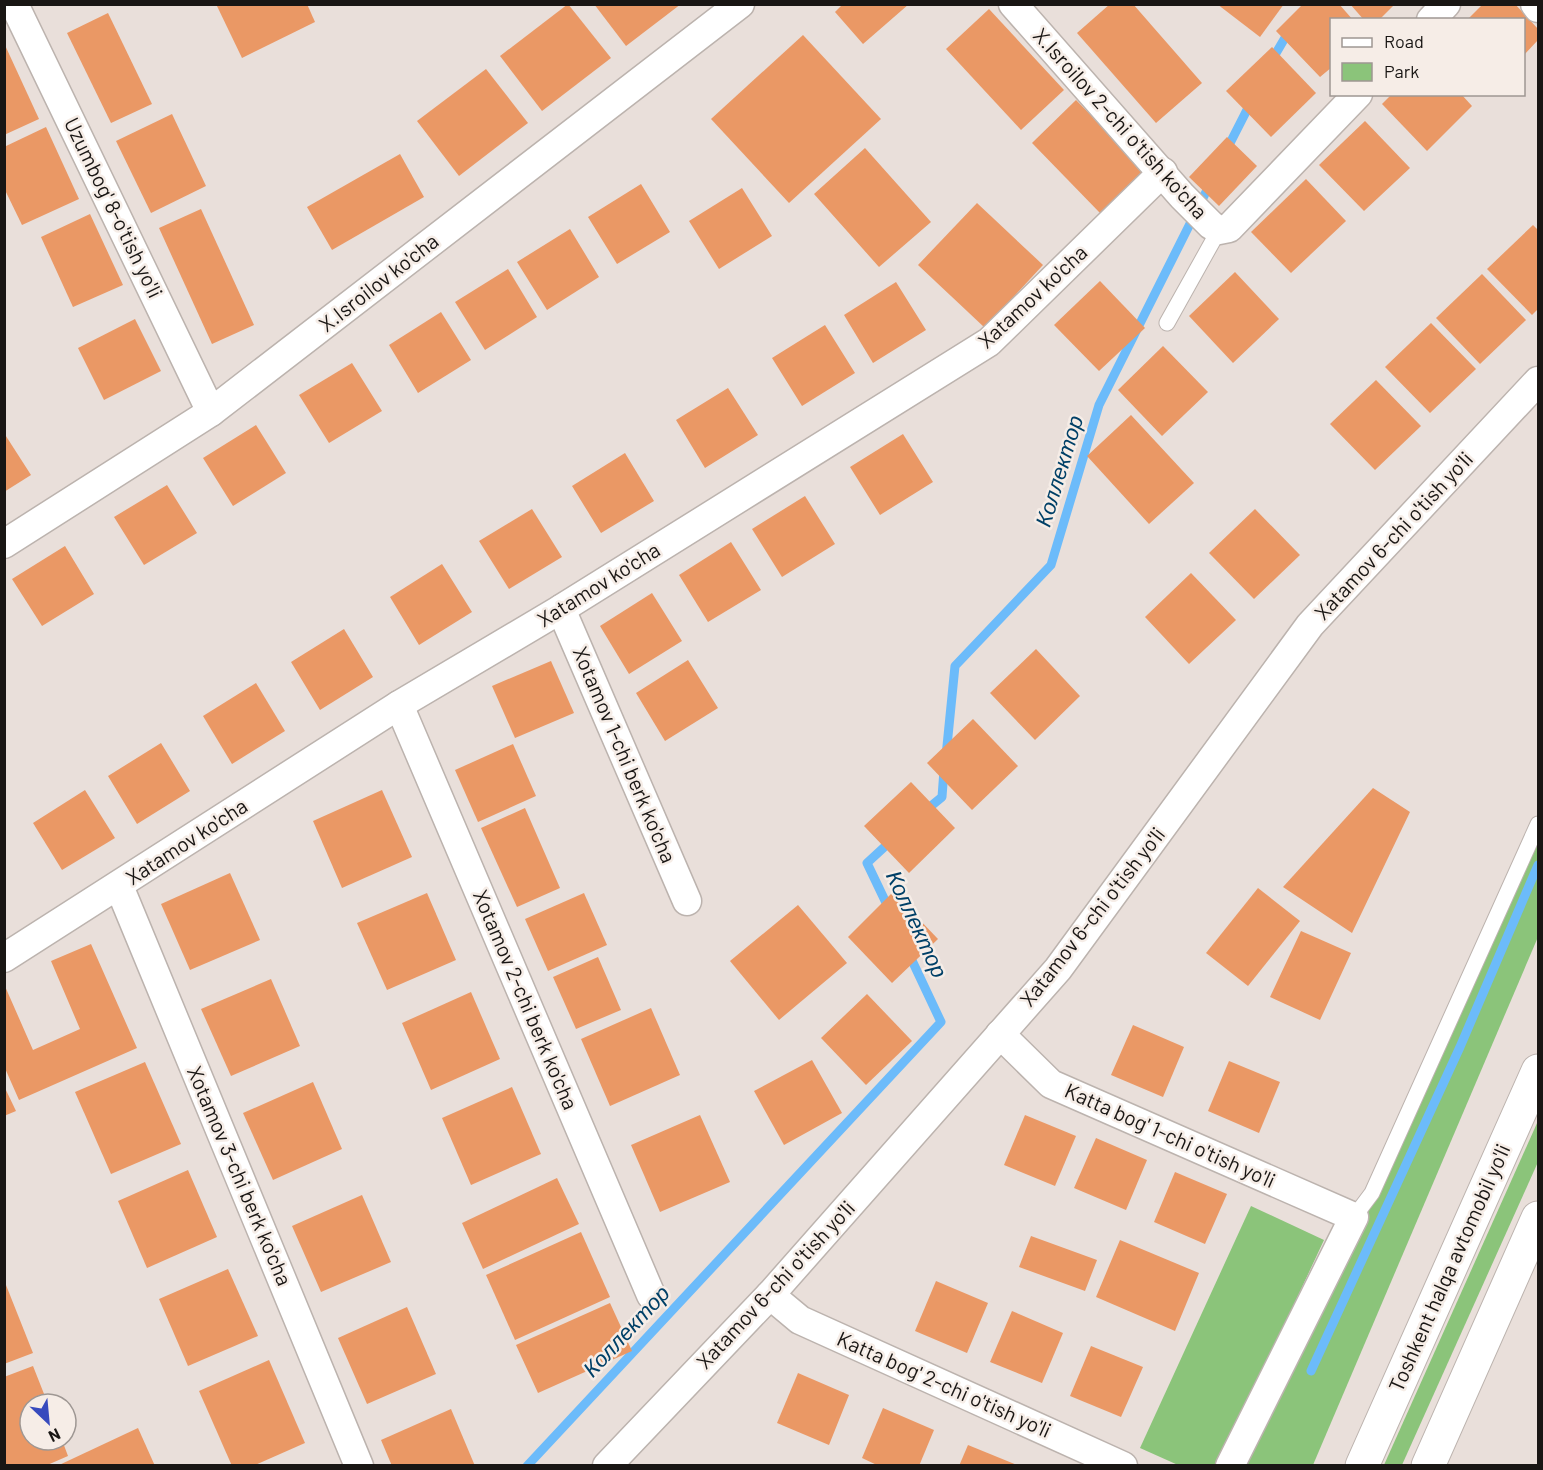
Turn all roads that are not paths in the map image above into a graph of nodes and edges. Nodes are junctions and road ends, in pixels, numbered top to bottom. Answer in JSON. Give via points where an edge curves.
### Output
{"nodes":[{"id":1,"x":14,"y":4,"type":"edge"},
{"id":2,"x":740,"y":4,"type":"edge"},
{"id":3,"x":1013,"y":4,"type":"edge"},
{"id":4,"x":1446,"y":4,"type":"edge"},
{"id":5,"x":1535,"y":4,"type":"edge"},
{"id":6,"x":1539,"y":8,"type":"edge"},
{"id":7,"x":1433,"y":18,"type":"edge"},
{"id":8,"x":1356,"y":96,"type":"edge"},
{"id":9,"x":1163,"y":172,"type":"junction"},
{"id":10,"x":1211,"y":223,"type":"junction"},
{"id":11,"x":1167,"y":323,"type":"dead end"},
{"id":12,"x":1539,"y":381,"type":"edge"},
{"id":13,"x":211,"y":412,"type":"junction"},
{"id":14,"x":4,"y":544,"type":"edge"},
{"id":15,"x":561,"y":609,"type":"junction"},
{"id":16,"x":399,"y":705,"type":"junction"},
{"id":17,"x":1539,"y":824,"type":"edge"},
{"id":18,"x":119,"y":886,"type":"junction"},
{"id":19,"x":687,"y":901,"type":"dead end"},
{"id":20,"x":4,"y":958,"type":"edge"},
{"id":21,"x":1000,"y":1034,"type":"junction"},
{"id":22,"x":1539,"y":1071,"type":"edge"},
{"id":23,"x":1354,"y":1217,"type":"junction"},
{"id":24,"x":1539,"y":1218,"type":"edge"},
{"id":25,"x":651,"y":1295,"type":"dead end"},
{"id":26,"x":770,"y":1295,"type":"junction"},
{"id":27,"x":359,"y":1466,"type":"edge"},
{"id":28,"x":607,"y":1466,"type":"edge"},
{"id":29,"x":1123,"y":1466,"type":"edge"},
{"id":30,"x":1230,"y":1466,"type":"edge"},
{"id":31,"x":1362,"y":1466,"type":"edge"},
{"id":32,"x":1428,"y":1466,"type":"edge"}],
"edges":[{"from":1,"to":13,"type":"street","name":"Uzumbog' 8-o'tish yo'li"},
{"from":2,"to":13,"type":"street","name":"X.Isroilov ko'cha"},
{"from":3,"to":9,"type":"street","name":"X.Isroilov 2-chi o'tish ko'cha"},
{"from":4,"to":7,"type":"street"},
{"from":5,"to":6,"type":"street"},
{"from":8,"to":10,"type":"street","name":"X.Isroilov 2-chi o'tish ko'cha","via":[[1229,228]]},
{"from":9,"to":10,"type":"street","name":"X.Isroilov 2-chi o'tish ko'cha"},
{"from":9,"to":15,"type":"street","name":"Xatamov ko'cha","via":[[989,342]]},
{"from":10,"to":11,"type":"lane"},
{"from":12,"to":21,"type":"street","name":"Xatamov 6-chi o'tish yo'li","via":[[1310,625],[1058,969]]},
{"from":13,"to":14,"type":"street","name":"X.Isroilov ko'cha"},
{"from":15,"to":16,"type":"street","name":"Xatamov ko'cha"},
{"from":15,"to":19,"type":"street","name":"Xotamov 1-chi berk ko'cha"},
{"from":16,"to":18,"type":"street","name":"Xatamov ko'cha"},
{"from":16,"to":25,"type":"street","name":"Xotamov 2-chi berk ko'cha"},
{"from":17,"to":23,"type":"lane","via":[[1372,1193]]},
{"from":18,"to":20,"type":"street","name":"Xatamov ko'cha"},
{"from":18,"to":27,"type":"street","name":"Xotamov 3-chi berk ko'cha"},
{"from":21,"to":23,"type":"street","name":"Katta bog' 1-chi o'tish yo'li","via":[[1051,1084]]},
{"from":21,"to":26,"type":"street","name":"Xatamov 6-chi o'tish yo'li"},
{"from":22,"to":31,"type":"highway","name":"Toshkent halqa avtomobil yo'li"},
{"from":23,"to":30,"type":"street"},
{"from":24,"to":32,"type":"highway"},
{"from":26,"to":28,"type":"street","name":"Xatamov 6-chi o'tish yo'li"},
{"from":26,"to":29,"type":"street","name":"Katta bog' 2-chi o'tish yo'li","via":[[800,1320]]}]}
